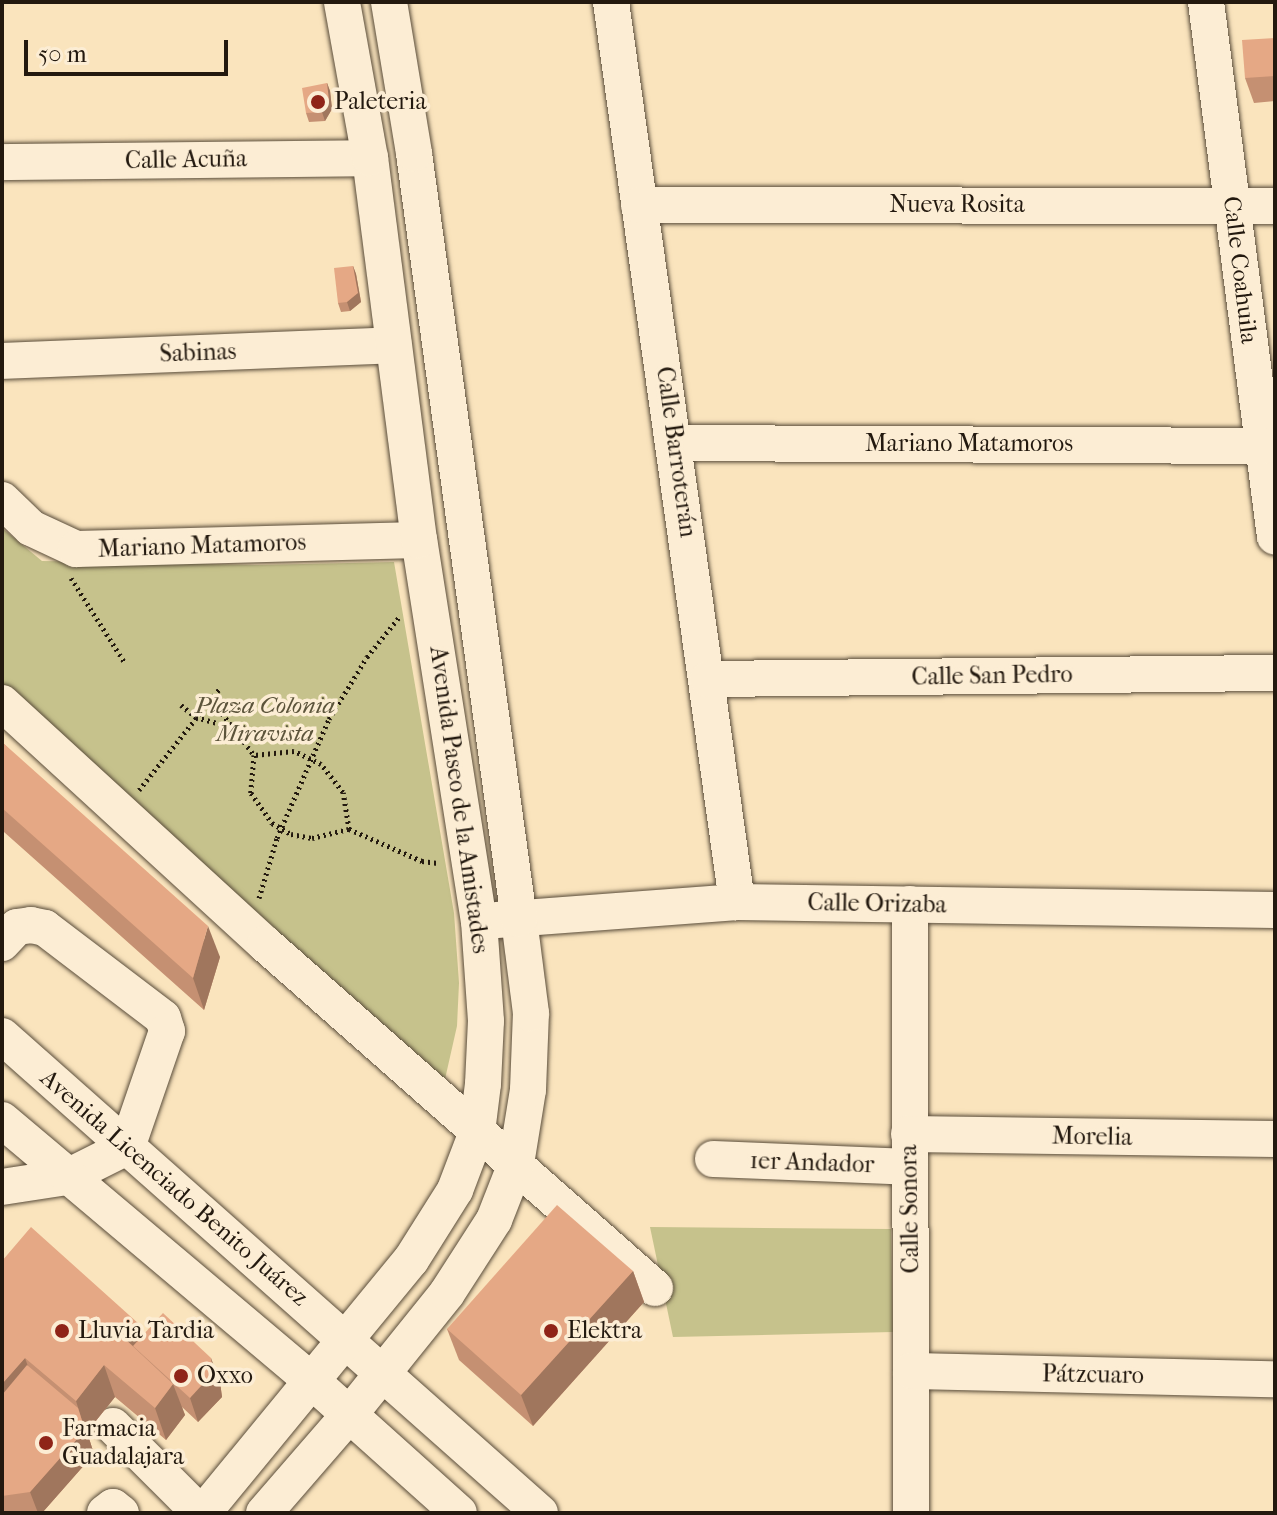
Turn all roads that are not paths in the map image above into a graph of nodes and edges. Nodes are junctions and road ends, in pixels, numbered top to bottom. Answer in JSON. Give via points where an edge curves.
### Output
{"nodes":[{"id":1,"x":342,"y":2,"type":"edge"},
{"id":2,"x":389,"y":2,"type":"edge"},
{"id":3,"x":611,"y":2,"type":"edge"},
{"id":4,"x":1206,"y":2,"type":"edge"},
{"id":5,"x":395,"y":41,"type":"junction"},
{"id":6,"x":351,"y":50,"type":"junction"},
{"id":7,"x":370,"y":158,"type":"junction"},
{"id":8,"x":2,"y":162,"type":"edge"},
{"id":9,"x":639,"y":205,"type":"junction"},
{"id":10,"x":1231,"y":206,"type":"junction"},
{"id":11,"x":1275,"y":206,"type":"edge"},
{"id":12,"x":394,"y":345,"type":"junction"},
{"id":13,"x":2,"y":361,"type":"edge"},
{"id":14,"x":447,"y":395,"type":"junction"},
{"id":15,"x":404,"y":404,"type":"junction"},
{"id":16,"x":675,"y":443,"type":"junction"},
{"id":17,"x":1263,"y":446,"type":"junction"},
{"id":18,"x":2,"y":500,"type":"edge"},
{"id":19,"x":1275,"y":537,"type":"edge"},
{"id":20,"x":419,"y":540,"type":"junction"},
{"id":21,"x":1275,"y":673,"type":"edge"},
{"id":22,"x":708,"y":679,"type":"junction"},
{"id":23,"x":2,"y":703,"type":"edge"},
{"id":24,"x":737,"y":902,"type":"junction"},
{"id":25,"x":910,"y":904,"type":"junction"},
{"id":26,"x":1275,"y":910,"type":"edge"},
{"id":27,"x":519,"y":919,"type":"junction"},
{"id":28,"x":479,"y":922,"type":"junction"},
{"id":29,"x":2,"y":943,"type":"edge"},
{"id":30,"x":2,"y":1036,"type":"edge"},
{"id":31,"x":2,"y":1120,"type":"edge"},
{"id":32,"x":477,"y":1132,"type":"junction"},
{"id":33,"x":1275,"y":1139,"type":"edge"},
{"id":34,"x":127,"y":1147,"type":"junction"},
{"id":35,"x":910,"y":1151,"type":"junction"},
{"id":36,"x":713,"y":1159,"type":"dead end"},
{"id":37,"x":516,"y":1164,"type":"junction"},
{"id":38,"x":67,"y":1177,"type":"junction"},
{"id":39,"x":2,"y":1187,"type":"edge"},
{"id":40,"x":655,"y":1288,"type":"dead end"},
{"id":41,"x":347,"y":1340,"type":"junction"},
{"id":42,"x":911,"y":1371,"type":"junction"},
{"id":43,"x":383,"y":1374,"type":"junction"},
{"id":44,"x":1275,"y":1379,"type":"edge"},
{"id":45,"x":313,"y":1382,"type":"junction"},
{"id":46,"x":349,"y":1415,"type":"junction"},
{"id":47,"x":113,"y":1426,"type":"dead end"},
{"id":48,"x":435,"y":1506,"type":"edge"},
{"id":49,"x":105,"y":1513,"type":"edge"},
{"id":50,"x":121,"y":1513,"type":"edge"},
{"id":51,"x":201,"y":1513,"type":"edge"},
{"id":52,"x":264,"y":1513,"type":"edge"},
{"id":53,"x":540,"y":1513,"type":"edge"},
{"id":54,"x":911,"y":1513,"type":"edge"}],
"edges":[{"from":1,"to":6,"type":"street","name":"Avenida Paseo de la Amistades"},
{"from":2,"to":5,"type":"street","name":"Avenida Paseo de la Amistades"},
{"from":3,"to":9,"type":"street","name":"Calle Barroterán"},
{"from":4,"to":10,"type":"street","name":"Calle Coahuila"},
{"from":5,"to":6,"type":"street"},
{"from":5,"to":14,"type":"street","name":"Avenida Paseo de la Amistades"},
{"from":6,"to":7,"type":"street","name":"Avenida Paseo de la Amistades"},
{"from":7,"to":8,"type":"street","name":"Calle Acuña"},
{"from":7,"to":12,"type":"street","name":"Avenida Paseo de la Amistades"},
{"from":9,"to":10,"type":"street","name":"Nueva Rosita"},
{"from":9,"to":16,"type":"street","name":"Calle Barroterán"},
{"from":10,"to":11,"type":"street","name":"Nueva Rosita"},
{"from":10,"to":17,"type":"street","name":"Calle Coahuila"},
{"from":12,"to":13,"type":"street","name":"Sabinas"},
{"from":12,"to":15,"type":"street","name":"Avenida Paseo de la Amistades"},
{"from":14,"to":15,"type":"street"},
{"from":14,"to":27,"type":"street","name":"Avenida Paseo de la Amistades"},
{"from":15,"to":20,"type":"street","name":"Avenida Paseo de la Amistades"},
{"from":16,"to":17,"type":"street","name":"Mariano Matamoros"},
{"from":16,"to":22,"type":"street","name":"Calle Barroterán"},
{"from":17,"to":19,"type":"street","name":"Calle Coahuila"},
{"from":18,"to":20,"type":"street","name":"Mariano Matamoros","via":[[31,528],[76,549]]},
{"from":20,"to":28,"type":"street","name":"Avenida Paseo de la Amistades"},
{"from":21,"to":22,"type":"street","name":"Calle San Pedro"},
{"from":22,"to":24,"type":"street","name":"Calle Barroterán"},
{"from":23,"to":32,"type":"street"},
{"from":24,"to":25,"type":"street","name":"Calle Orizaba"},
{"from":24,"to":27,"type":"street","name":"Calle Orizaba"},
{"from":25,"to":26,"type":"street","name":"Calle Orizaba"},
{"from":25,"to":35,"type":"street","name":"Calle Sonora"},
{"from":27,"to":28,"type":"street","name":"Calle Orizaba"},
{"from":27,"to":37,"type":"street","name":"Avenida Paseo de la Amistades","via":[[531,1013],[528,1090]]},
{"from":28,"to":32,"type":"street","name":"Avenida Paseo de la Amistades","via":[[486,1021]]},
{"from":29,"to":34,"type":"street","via":[[17,927],[45,928],[163,1018],[165,1042]]},
{"from":30,"to":34,"type":"street","name":"Avenida Licenciado Benito Juárez"},
{"from":31,"to":38,"type":"street"},
{"from":32,"to":37,"type":"street"},
{"from":32,"to":41,"type":"street","name":"Avenida Paseo de la Amistades","via":[[455,1190],[411,1260]]},
{"from":33,"to":35,"type":"street","name":"Morelia"},
{"from":34,"to":38,"type":"street"},
{"from":34,"to":41,"type":"street","name":"Avenida Licenciado Benito Juárez"},
{"from":35,"to":36,"type":"street","name":"1er Andador"},
{"from":35,"to":42,"type":"street","name":"Calle Sonora"},
{"from":37,"to":40,"type":"street"},
{"from":37,"to":43,"type":"street","name":"Avenida Paseo de la Amistades","via":[[494,1220],[447,1293]]},
{"from":38,"to":39,"type":"street"},
{"from":38,"to":45,"type":"street"},
{"from":41,"to":43,"type":"street","name":"Avenida Licenciado Benito Juárez"},
{"from":41,"to":45,"type":"street","name":"Avenida Paseo de la Amistades"},
{"from":42,"to":44,"type":"street","name":"Pátzcuaro"},
{"from":42,"to":54,"type":"street","name":"Calle Sonora"},
{"from":43,"to":46,"type":"street","name":"Avenida Paseo de la Amistades"},
{"from":43,"to":53,"type":"street","name":"Avenida Licenciado Benito Juárez"},
{"from":45,"to":46,"type":"street"},
{"from":45,"to":51,"type":"street","name":"Avenida Paseo de la Amistades"},
{"from":46,"to":48,"type":"street"},
{"from":46,"to":52,"type":"street","name":"Avenida Paseo de la Amistades"},
{"from":47,"to":51,"type":"street"},
{"from":49,"to":50,"type":"street","via":[[113,1507]]}]}
